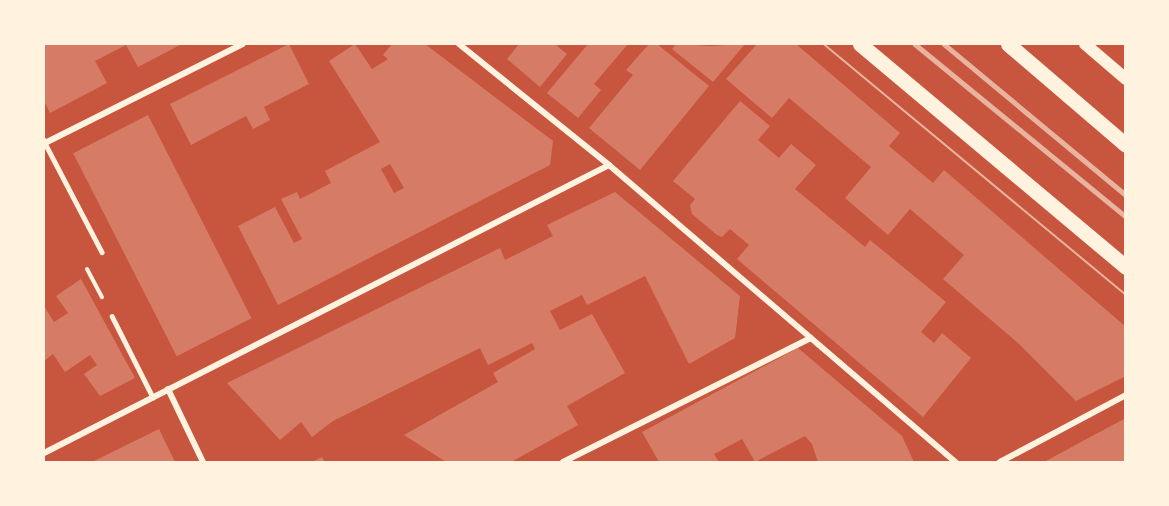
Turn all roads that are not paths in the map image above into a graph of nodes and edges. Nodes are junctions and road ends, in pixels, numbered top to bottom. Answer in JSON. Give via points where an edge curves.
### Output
{"nodes":[{"id":1,"x":243,"y":44,"type":"edge"},
{"id":2,"x":459,"y":44,"type":"edge"},
{"id":3,"x":860,"y":44,"type":"edge"},
{"id":4,"x":1008,"y":44,"type":"edge"},
{"id":5,"x":1085,"y":44,"type":"edge"},
{"id":6,"x":1125,"y":79,"type":"edge"},
{"id":7,"x":44,"y":142,"type":"edge"},
{"id":8,"x":1125,"y":145,"type":"edge"},
{"id":9,"x":609,"y":165,"type":"junction"},
{"id":10,"x":102,"y":252,"type":"road end"},
{"id":11,"x":1125,"y":267,"type":"edge"},
{"id":12,"x":112,"y":316,"type":"road end"},
{"id":13,"x":812,"y":338,"type":"junction"},
{"id":14,"x":168,"y":389,"type":"junction"},
{"id":15,"x":1125,"y":395,"type":"edge"},
{"id":16,"x":153,"y":397,"type":"junction"},
{"id":17,"x":44,"y":453,"type":"edge"},
{"id":18,"x":203,"y":462,"type":"edge"},
{"id":19,"x":563,"y":462,"type":"edge"},
{"id":20,"x":956,"y":462,"type":"edge"},
{"id":21,"x":1000,"y":462,"type":"edge"}],
"edges":[{"from":1,"to":7,"type":"street"},
{"from":2,"to":9,"type":"street"},
{"from":3,"to":11,"type":"main road"},
{"from":4,"to":8,"type":"main road"},
{"from":5,"to":6,"type":"main road"},
{"from":7,"to":10,"type":"lane"},
{"from":9,"to":13,"type":"street"},
{"from":9,"to":14,"type":"street"},
{"from":12,"to":16,"type":"lane"},
{"from":13,"to":19,"type":"street"},
{"from":13,"to":20,"type":"street"},
{"from":14,"to":16,"type":"street"},
{"from":14,"to":18,"type":"street"},
{"from":15,"to":21,"type":"street"},
{"from":16,"to":17,"type":"street"}]}
